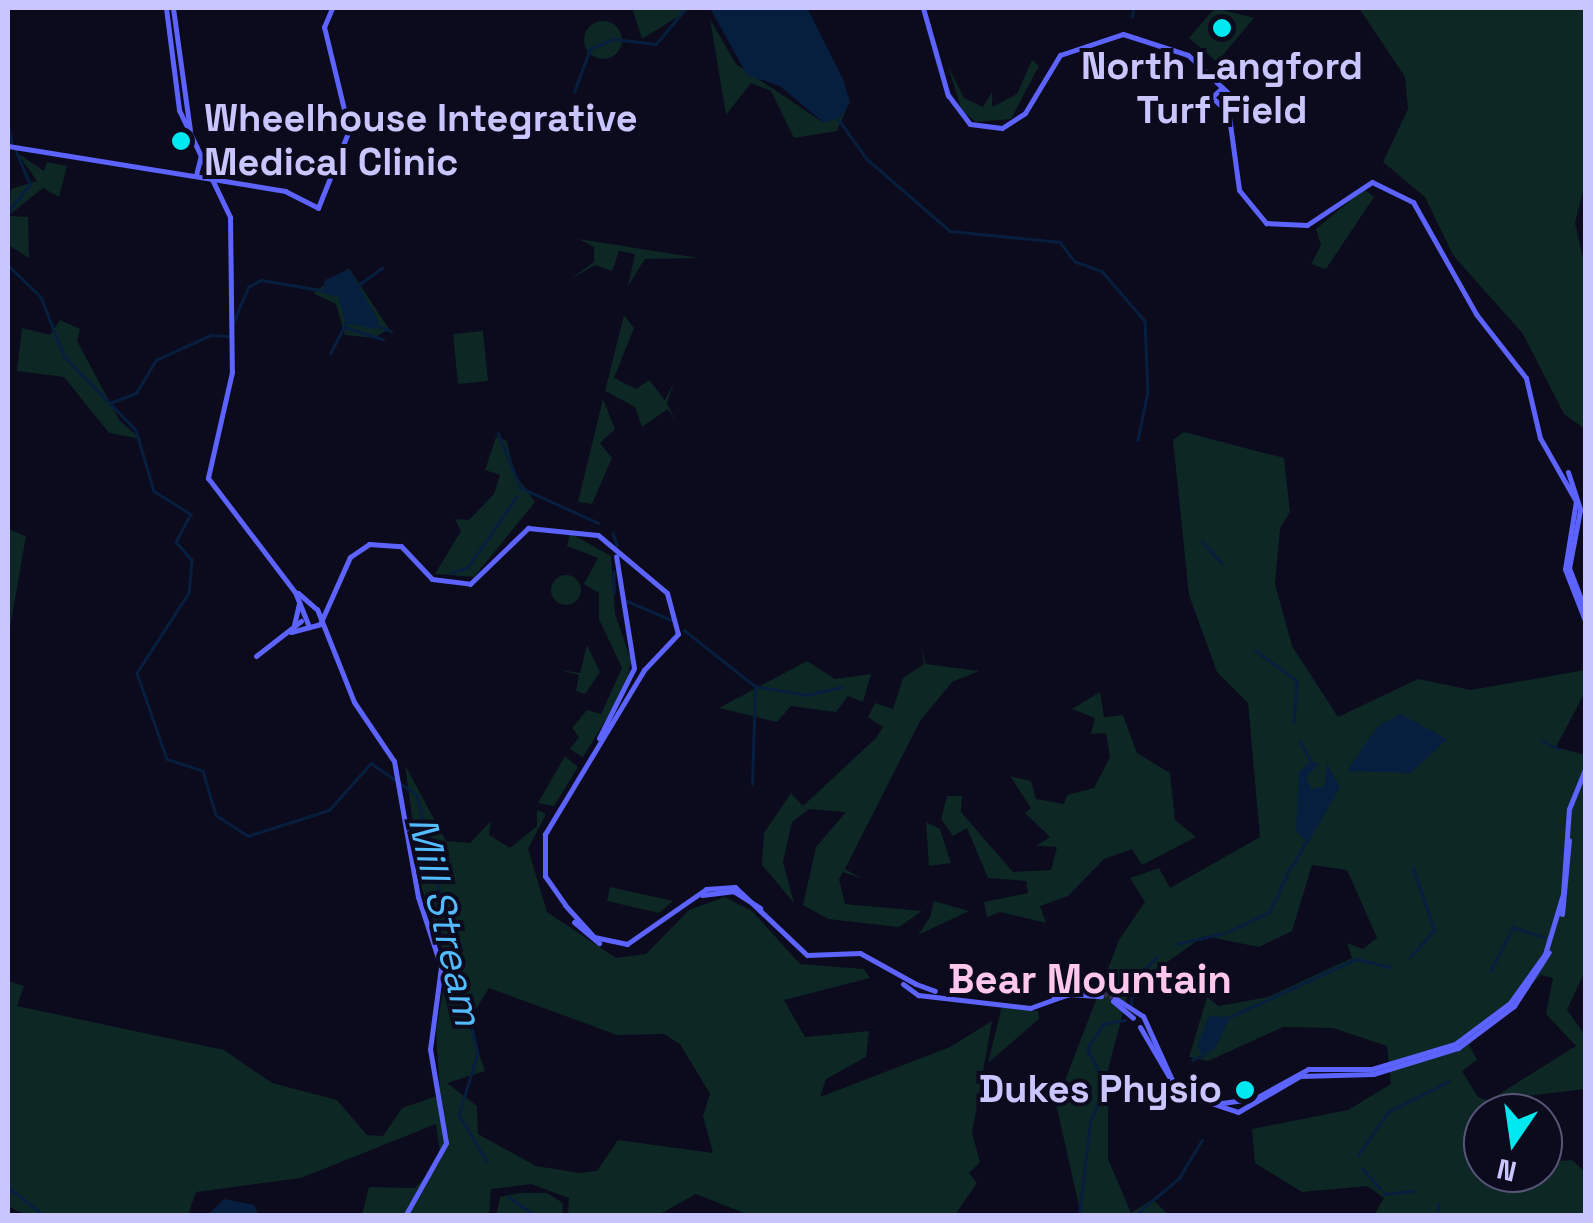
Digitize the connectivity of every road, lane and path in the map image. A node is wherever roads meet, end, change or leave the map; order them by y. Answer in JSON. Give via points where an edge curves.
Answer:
{"nodes":[{"id":1,"x":170,"y":8,"type":"edge"},
{"id":2,"x":332,"y":8,"type":"edge"},
{"id":3,"x":923,"y":8,"type":"edge"},
{"id":4,"x":1218,"y":90,"type":"junction"},
{"id":5,"x":1223,"y":104,"type":"junction"},
{"id":6,"x":8,"y":146,"type":"edge"},
{"id":7,"x":198,"y":148,"type":"junction"},
{"id":8,"x":190,"y":176,"type":"junction"},
{"id":9,"x":217,"y":179,"type":"junction"},
{"id":10,"x":236,"y":182,"type":"junction"},
{"id":11,"x":228,"y":202,"type":"junction"},
{"id":12,"x":1538,"y":432,"type":"junction"},
{"id":13,"x":616,"y":553,"type":"junction"},
{"id":14,"x":296,"y":594,"type":"junction"},
{"id":15,"x":334,"y":603,"type":"junction"},
{"id":16,"x":316,"y":609,"type":"junction"},
{"id":17,"x":1586,"y":612,"type":"edge"},
{"id":18,"x":304,"y":617,"type":"junction"},
{"id":19,"x":322,"y":620,"type":"junction"},
{"id":20,"x":1586,"y":623,"type":"edge"},
{"id":21,"x":311,"y":627,"type":"junction"},
{"id":22,"x":289,"y":634,"type":"junction"},
{"id":23,"x":329,"y":638,"type":"junction"},
{"id":24,"x":256,"y":656,"type":"dead end"},
{"id":25,"x":1586,"y":767,"type":"edge"},
{"id":26,"x":1586,"y":776,"type":"edge"},
{"id":27,"x":914,"y":987,"type":"junction"},
{"id":28,"x":1102,"y":994,"type":"tunnel mouth"},
{"id":29,"x":1114,"y":1000,"type":"tunnel mouth"},
{"id":30,"x":1242,"y":1104,"type":"junction"},
{"id":31,"x":1232,"y":1106,"type":"junction"},
{"id":32,"x":405,"y":1216,"type":"edge"}],
"edges":[{"from":1,"to":7,"type":"street"},
{"from":2,"to":10,"type":"street","via":[[324,27],[349,130],[318,208],[296,193]]},
{"from":3,"to":4,"type":"street","via":[[948,95],[964,120],[994,130],[1020,118],[1060,54],[1117,34],[1170,44]]},
{"from":4,"to":5,"type":"street"},
{"from":4,"to":5,"type":"street"},
{"from":5,"to":12,"type":"street","via":[[1242,196],[1266,223],[1307,225],[1365,183],[1410,197],[1476,314],[1518,362]]},
{"from":6,"to":8,"type":"street"},
{"from":7,"to":8,"type":"street","via":[[202,171]]},
{"from":7,"to":9,"type":"street"},
{"from":8,"to":9,"type":"street"},
{"from":9,"to":10,"type":"street"},
{"from":9,"to":11,"type":"street"},
{"from":10,"to":11,"type":"street"},
{"from":11,"to":14,"type":"street","via":[[232,372],[207,472]]},
{"from":12,"to":17,"type":"street","via":[[1579,500],[1569,568]]},
{"from":12,"to":20,"type":"street","via":[[1576,501],[1565,569]]},
{"from":13,"to":15,"type":"street","via":[[584,529],[528,528],[482,580],[456,585],[432,579],[401,546],[378,542],[350,557]]},
{"from":13,"to":27,"type":"street","via":[[634,668],[538,848],[543,878],[565,911],[592,940],[628,948],[700,896],[729,890],[769,916],[805,958],[859,956]]},
{"from":13,"to":27,"type":"street","via":[[666,593],[678,634],[644,670],[545,834],[540,860],[555,890],[594,937],[627,944],[698,893],[734,887],[807,956],[860,953]]},
{"from":14,"to":16,"type":"street"},
{"from":14,"to":18,"type":"street"},
{"from":14,"to":22,"type":"street","via":[[300,614]]},
{"from":15,"to":16,"type":"street"},
{"from":15,"to":19,"type":"street"},
{"from":16,"to":18,"type":"street"},
{"from":16,"to":19,"type":"street"},
{"from":18,"to":21,"type":"street"},
{"from":18,"to":22,"type":"street"},
{"from":19,"to":21,"type":"street"},
{"from":19,"to":23,"type":"street"},
{"from":21,"to":22,"type":"street"},
{"from":21,"to":23,"type":"street"},
{"from":22,"to":24,"type":"street"},
{"from":23,"to":32,"type":"street","via":[[398,776],[441,974],[430,1050],[446,1143]]},
{"from":25,"to":30,"type":"street","via":[[1568,815],[1553,934],[1510,1004],[1428,1055],[1361,1070],[1308,1068]]},
{"from":26,"to":30,"type":"street","via":[[1571,816],[1563,909],[1544,964],[1514,1006],[1437,1057],[1365,1075],[1309,1074]]},
{"from":27,"to":28,"type":"street","via":[[1028,1004],[1068,990]]},
{"from":29,"to":31,"type":"street","via":[[1142,1025],[1172,1080],[1203,1099]]},
{"from":30,"to":31,"type":"street"},
{"from":30,"to":31,"type":"street"}]}
